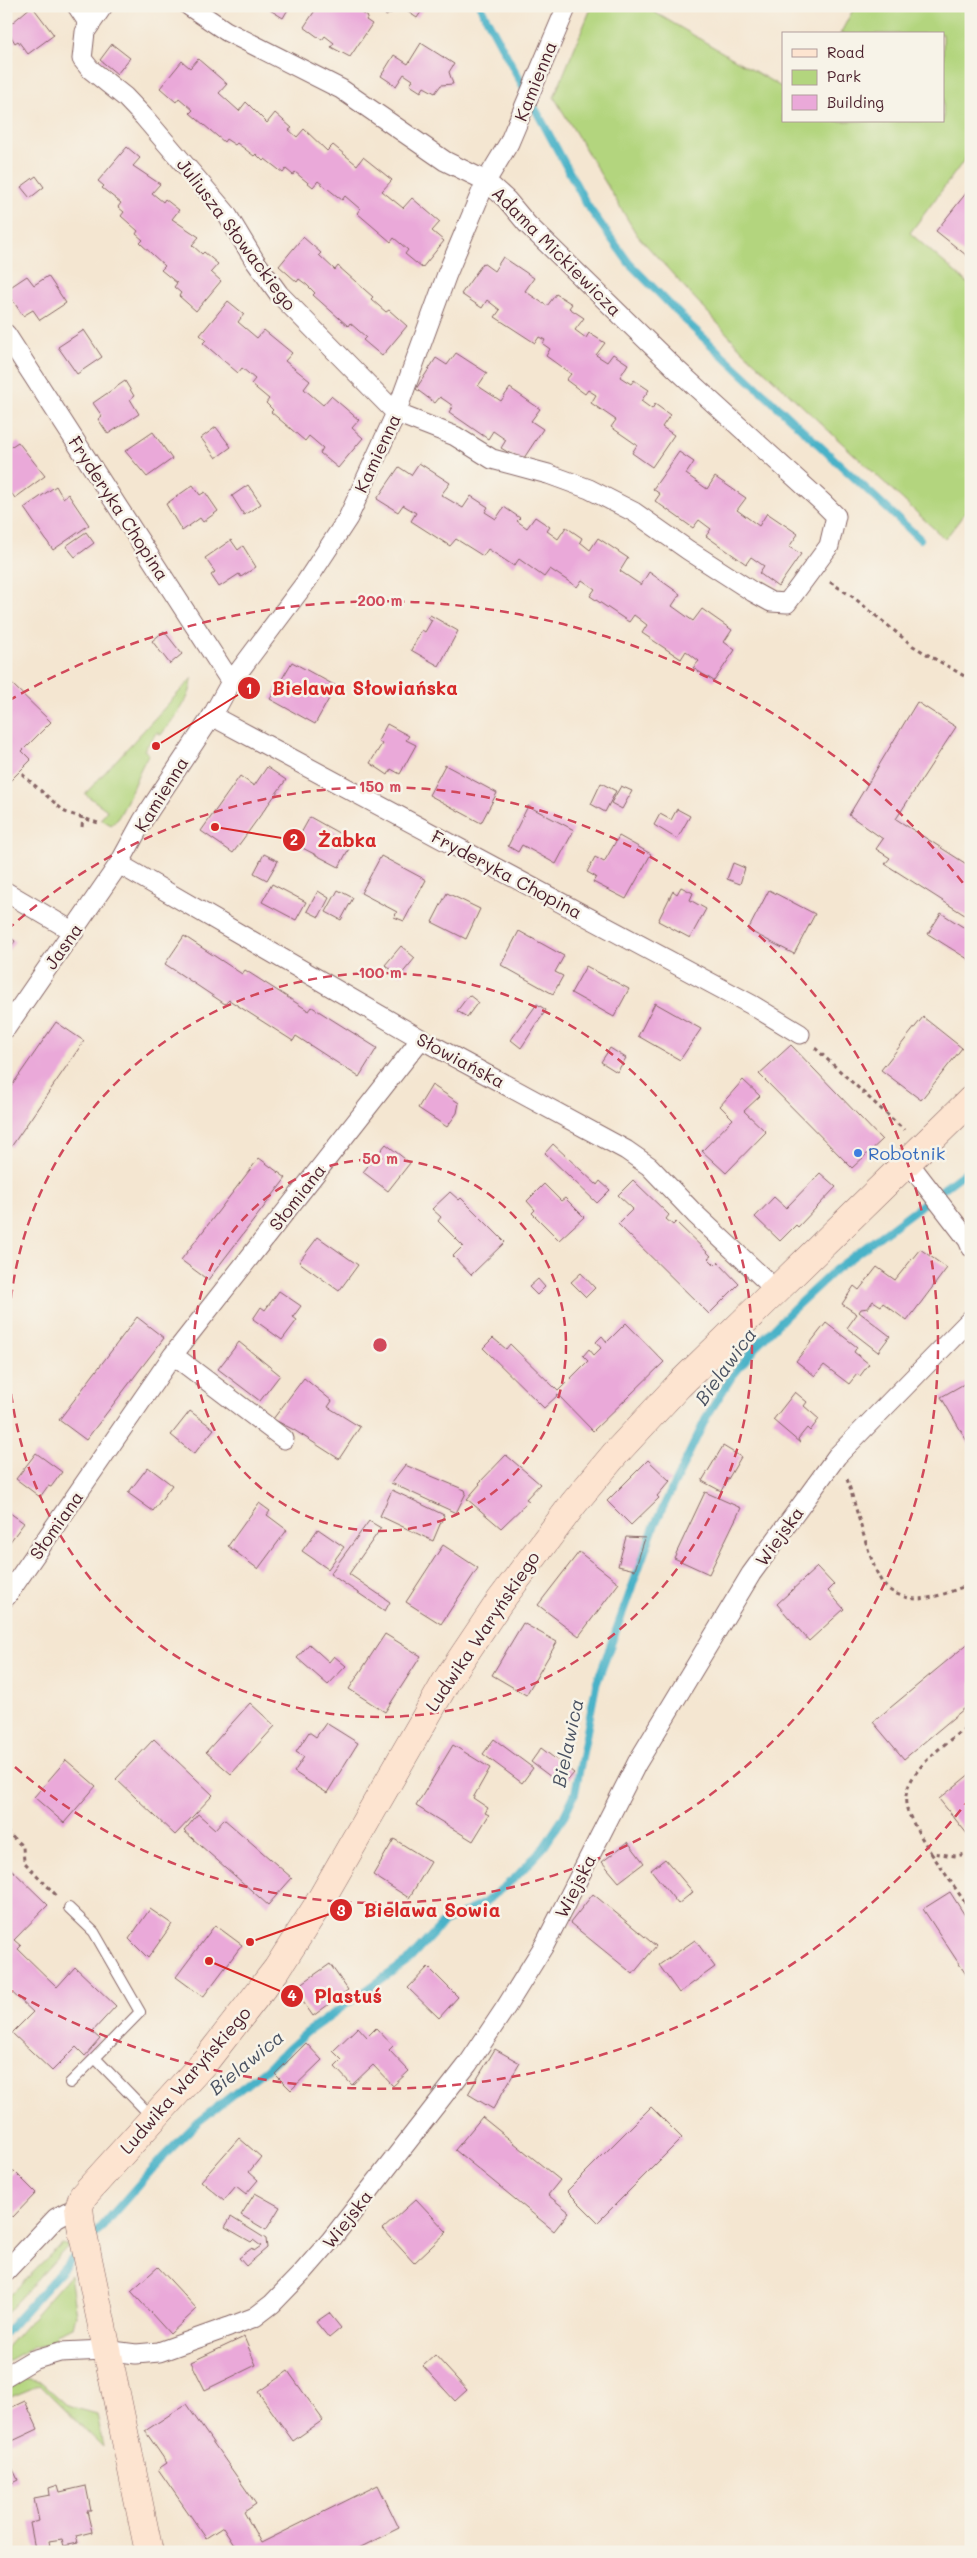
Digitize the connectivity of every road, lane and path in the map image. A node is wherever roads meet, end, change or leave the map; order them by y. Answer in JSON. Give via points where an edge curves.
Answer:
{"nodes":[{"id":1,"x":77,"y":6,"type":"edge"},
{"id":2,"x":103,"y":6,"type":"edge"},
{"id":3,"x":189,"y":6,"type":"edge"},
{"id":4,"x":567,"y":6,"type":"edge"},
{"id":5,"x":89,"y":24,"type":"junction"},
{"id":6,"x":486,"y":181,"type":"junction"},
{"id":7,"x":6,"y":334,"type":"edge"},
{"id":8,"x":396,"y":413,"type":"junction"},
{"id":9,"x":813,"y":570,"type":"junction"},
{"id":10,"x":971,"y":680,"type":"edge"},
{"id":11,"x":231,"y":682,"type":"junction"},
{"id":12,"x":212,"y":716,"type":"junction"},
{"id":13,"x":22,"y":774,"type":"dead end"},
{"id":14,"x":83,"y":818,"type":"junction"},
{"id":15,"x":98,"y":823,"type":"dead end"},
{"id":16,"x":82,"y":827,"type":"dead end"},
{"id":17,"x":119,"y":864,"type":"junction"},
{"id":18,"x":6,"y":892,"type":"edge"},
{"id":19,"x":74,"y":932,"type":"junction"},
{"id":20,"x":6,"y":1028,"type":"edge"},
{"id":21,"x":800,"y":1034,"type":"joint"},
{"id":22,"x":420,"y":1039,"type":"junction"},
{"id":23,"x":971,"y":1100,"type":"edge"},
{"id":24,"x":916,"y":1154,"type":"junction"},
{"id":25,"x":971,"y":1248,"type":"edge"},
{"id":26,"x":776,"y":1290,"type":"junction"},
{"id":27,"x":970,"y":1320,"type":"edge"},
{"id":28,"x":174,"y":1355,"type":"junction"},
{"id":29,"x":284,"y":1439,"type":"dead end"},
{"id":30,"x":837,"y":1456,"type":"junction"},
{"id":31,"x":971,"y":1584,"type":"edge"},
{"id":32,"x":6,"y":1597,"type":"edge"},
{"id":33,"x":971,"y":1723,"type":"edge"},
{"id":34,"x":6,"y":1831,"type":"edge"},
{"id":35,"x":931,"y":1853,"type":"junction"},
{"id":36,"x":971,"y":1853,"type":"edge"},
{"id":37,"x":69,"y":1908,"type":"joint"},
{"id":38,"x":971,"y":1912,"type":"edge"},
{"id":39,"x":95,"y":2058,"type":"junction"},
{"id":40,"x":70,"y":2083,"type":"dead end"},
{"id":41,"x":154,"y":2119,"type":"junction"},
{"id":42,"x":80,"y":2218,"type":"junction"},
{"id":43,"x":6,"y":2271,"type":"edge"},
{"id":44,"x":105,"y":2350,"type":"junction"},
{"id":45,"x":6,"y":2376,"type":"edge"},
{"id":46,"x":149,"y":2552,"type":"edge"}],
"edges":[{"from":1,"to":5,"type":"street"},
{"from":2,"to":5,"type":"street"},
{"from":3,"to":6,"type":"street","name":"Adama Mickiewicza","via":[[226,30],[341,89],[445,160]]},
{"from":4,"to":6,"type":"street","name":"Kamienna","via":[[510,143]]},
{"from":5,"to":8,"type":"street","name":"Juliusza Słowackiego","via":[[82,58],[90,69],[144,117],[226,213],[254,261],[279,294]]},
{"from":6,"to":8,"type":"street","name":"Kamienna","via":[[447,274]]},
{"from":6,"to":9,"type":"street","name":"Adama Mickiewicza","via":[[675,368],[836,516],[829,546]]},
{"from":7,"to":11,"type":"street","name":"Fryderyka Chopina"},
{"from":8,"to":9,"type":"street","name":"Juliusza Słowackiego","via":[[455,436],[492,459],[589,489],[634,512],[772,602],[787,603]]},
{"from":8,"to":11,"type":"street","name":"Kamienna","via":[[348,518],[306,582]]},
{"from":9,"to":10,"type":"path","via":[[853,597],[913,646]]},
{"from":11,"to":12,"type":"street","name":"Kamienna"},
{"from":12,"to":17,"type":"street","name":"Kamienna","via":[[143,820]]},
{"from":12,"to":21,"type":"street","name":"Fryderyka Chopina","via":[[744,1000]]},
{"from":13,"to":14,"type":"path","via":[[64,812]]},
{"from":14,"to":15,"type":"path"},
{"from":14,"to":16,"type":"path"},
{"from":17,"to":19,"type":"street","name":"Jasna"},
{"from":17,"to":22,"type":"street","name":"Słowiańska"},
{"from":18,"to":19,"type":"street"},
{"from":19,"to":20,"type":"street","name":"Jasna"},
{"from":21,"to":24,"type":"path"},
{"from":22,"to":26,"type":"street","name":"Słowiańska","via":[[626,1150],[649,1166]]},
{"from":22,"to":28,"type":"street","name":"Słomiana"},
{"from":23,"to":24,"type":"main road","name":"Ludwika Waryńskiego"},
{"from":24,"to":25,"type":"street","via":[[928,1189]]},
{"from":24,"to":26,"type":"main road","name":"Ludwika Waryńskiego"},
{"from":26,"to":41,"type":"main road","name":"Ludwika Waryńskiego","via":[[646,1420],[549,1534],[443,1686],[282,1961],[226,2037]]},
{"from":27,"to":30,"type":"street","name":"Wiejska"},
{"from":28,"to":29,"type":"street"},
{"from":28,"to":32,"type":"street","name":"Słomiana"},
{"from":30,"to":31,"type":"path","via":[[883,1584],[903,1597],[917,1599],[934,1597]]},
{"from":30,"to":44,"type":"street","name":"Wiejska","via":[[751,1574],[702,1653],[637,1763],[546,1944],[506,2007],[468,2064],[330,2241],[272,2304],[255,2317],[159,2352],[136,2354]]},
{"from":33,"to":35,"type":"path","via":[[916,1769],[910,1781],[907,1810]]},
{"from":34,"to":37,"type":"path","via":[[23,1847],[24,1862]]},
{"from":35,"to":36,"type":"path","via":[[956,1856]]},
{"from":35,"to":38,"type":"path"},
{"from":37,"to":39,"type":"lane","via":[[94,1932],[140,2012]]},
{"from":39,"to":40,"type":"lane"},
{"from":39,"to":41,"type":"lane"},
{"from":41,"to":42,"type":"main road","name":"Ludwika Waryńskiego","via":[[90,2186],[82,2199]]},
{"from":42,"to":43,"type":"street","via":[[67,2212],[58,2216]]},
{"from":42,"to":44,"type":"main road"},
{"from":44,"to":45,"type":"street","name":"Wiejska","via":[[52,2354],[33,2360]]},
{"from":44,"to":46,"type":"main road"}]}
